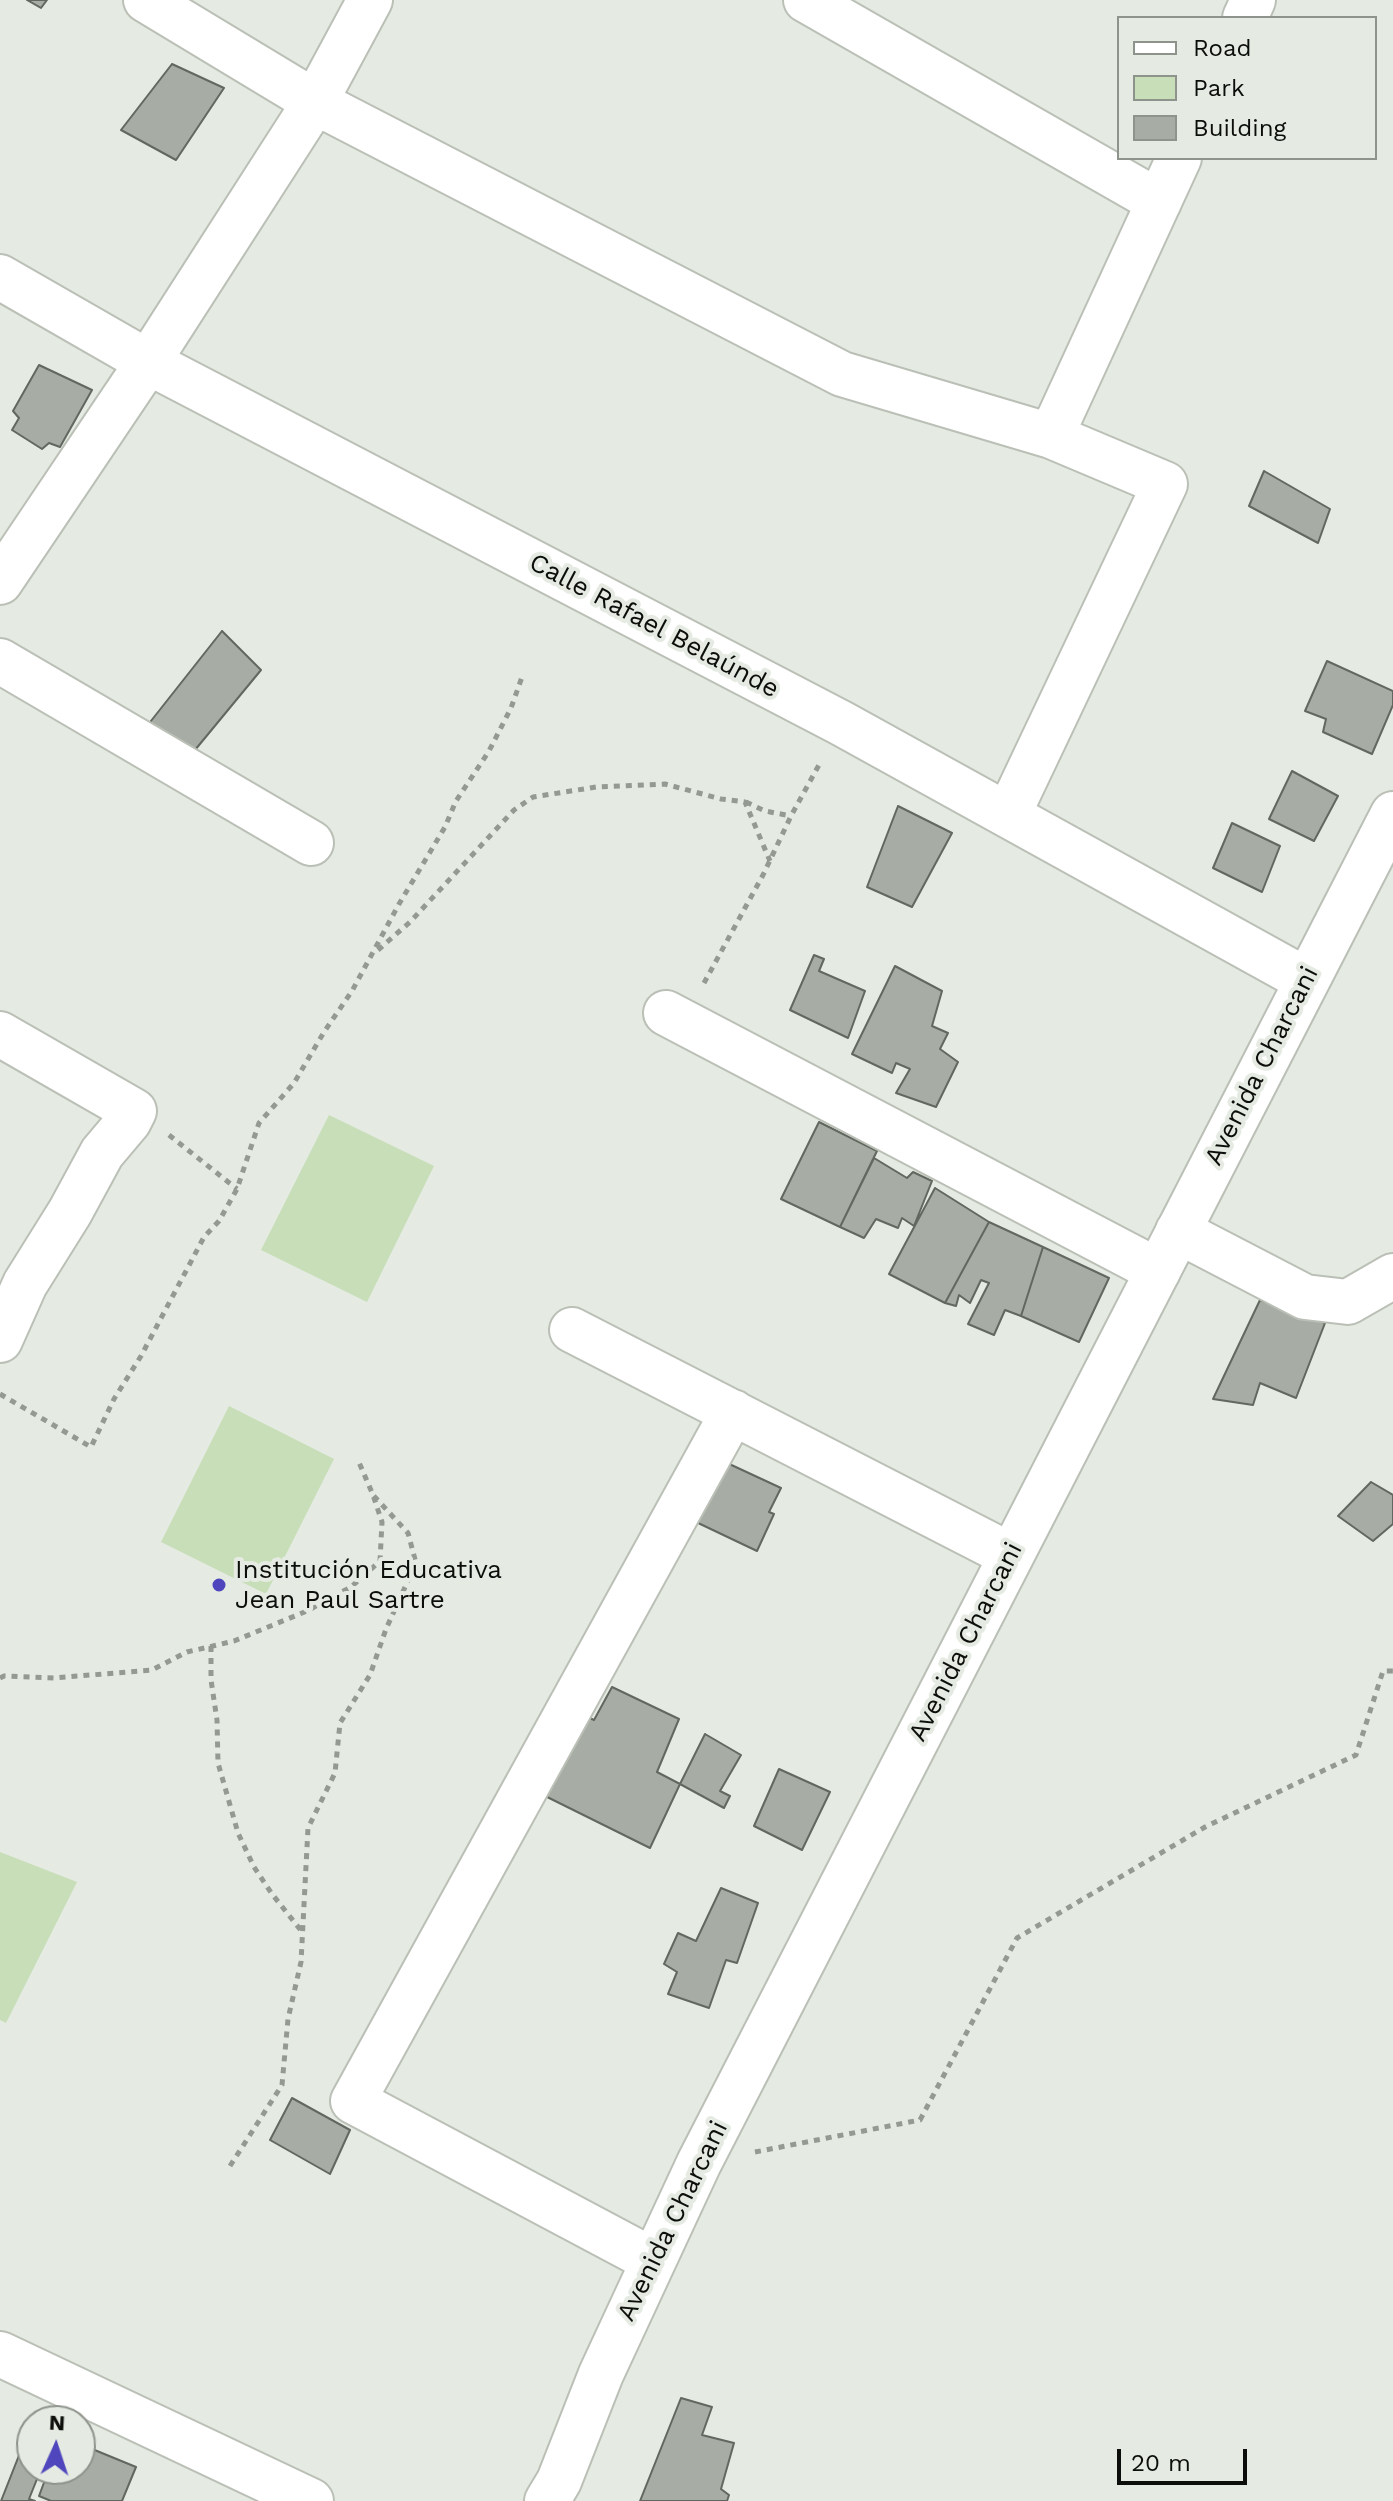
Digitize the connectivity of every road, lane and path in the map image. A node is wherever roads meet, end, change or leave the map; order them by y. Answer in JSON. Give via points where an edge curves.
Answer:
{"nodes":[{"id":1,"x":146,"y":0,"type":"edge"},
{"id":2,"x":370,"y":0,"type":"edge"},
{"id":3,"x":806,"y":0,"type":"edge"},
{"id":4,"x":315,"y":102,"type":"junction"},
{"id":5,"x":1178,"y":160,"type":"edge"},
{"id":6,"x":1159,"y":202,"type":"junction"},
{"id":7,"x":0,"y":277,"type":"edge"},
{"id":8,"x":148,"y":362,"type":"junction"},
{"id":9,"x":1051,"y":436,"type":"junction"},
{"id":10,"x":0,"y":582,"type":"edge"},
{"id":11,"x":0,"y":661,"type":"edge"},
{"id":12,"x":522,"y":677,"type":"dead end"},
{"id":13,"x":841,"y":723,"type":"junction"},
{"id":14,"x":745,"y":802,"type":"junction"},
{"id":15,"x":1393,"y":814,"type":"edge"},
{"id":16,"x":1008,"y":815,"type":"junction"},
{"id":17,"x":791,"y":816,"type":"junction"},
{"id":18,"x":311,"y":843,"type":"dead end"},
{"id":19,"x":770,"y":861,"type":"junction"},
{"id":20,"x":372,"y":957,"type":"junction"},
{"id":21,"x":1306,"y":980,"type":"junction"},
{"id":22,"x":676,"y":1018,"type":"joint"},
{"id":23,"x":0,"y":1034,"type":"edge"},
{"id":24,"x":167,"y":1134,"type":"dead end"},
{"id":25,"x":237,"y":1189,"type":"junction"},
{"id":26,"x":1178,"y":1231,"type":"junction"},
{"id":27,"x":1158,"y":1271,"type":"junction"},
{"id":28,"x":1393,"y":1276,"type":"edge"},
{"id":29,"x":572,"y":1330,"type":"dead end"},
{"id":30,"x":0,"y":1340,"type":"edge"},
{"id":31,"x":0,"y":1394,"type":"edge"},
{"id":32,"x":733,"y":1412,"type":"junction"},
{"id":33,"x":358,"y":1460,"type":"dead end"},
{"id":34,"x":373,"y":1495,"type":"junction"},
{"id":35,"x":1010,"y":1555,"type":"junction"},
{"id":36,"x":211,"y":1646,"type":"junction"},
{"id":37,"x":1393,"y":1671,"type":"edge"},
{"id":38,"x":0,"y":1678,"type":"edge"},
{"id":39,"x":303,"y":1933,"type":"junction"},
{"id":40,"x":699,"y":2163,"type":"junction"},
{"id":41,"x":230,"y":2166,"type":"dead end"},
{"id":42,"x":652,"y":2260,"type":"junction"},
{"id":43,"x":0,"y":2354,"type":"edge"},
{"id":44,"x":554,"y":2494,"type":"edge"},
{"id":45,"x":311,"y":2501,"type":"edge"}],
"edges":[{"from":1,"to":4,"type":"street"},
{"from":2,"to":4,"type":"street"},
{"from":3,"to":6,"type":"street"},
{"from":4,"to":8,"type":"street"},
{"from":4,"to":9,"type":"street","via":[[842,374]]},
{"from":5,"to":6,"type":"street"},
{"from":6,"to":9,"type":"street"},
{"from":7,"to":8,"type":"street","name":"Calle Rafael Belaúnde"},
{"from":8,"to":10,"type":"street"},
{"from":8,"to":13,"type":"street","name":"Calle Rafael Belaúnde"},
{"from":9,"to":16,"type":"street","via":[[1165,484]]},
{"from":11,"to":18,"type":"street"},
{"from":12,"to":20,"type":"path","via":[[489,751],[456,801]]},
{"from":13,"to":16,"type":"street","name":"Calle Rafael Belaúnde"},
{"from":13,"to":17,"type":"path"},
{"from":14,"to":17,"type":"path"},
{"from":14,"to":19,"type":"path"},
{"from":14,"to":20,"type":"path","via":[[665,784],[533,797],[514,810]]},
{"from":15,"to":21,"type":"street","name":"Avenida Charcani"},
{"from":16,"to":21,"type":"street","name":"Calle Rafael Belaúnde"},
{"from":17,"to":19,"type":"path"},
{"from":19,"to":22,"type":"path","via":[[695,997]]},
{"from":20,"to":25,"type":"path","via":[[294,1083],[259,1123]]},
{"from":21,"to":26,"type":"street","name":"Avenida Charcani"},
{"from":22,"to":27,"type":"street"},
{"from":23,"to":30,"type":"street","via":[[134,1111],[102,1153],[25,1284]]},
{"from":24,"to":25,"type":"path"},
{"from":25,"to":31,"type":"path","via":[[204,1237],[91,1447]]},
{"from":26,"to":27,"type":"street","name":"Avenida Charcani"},
{"from":26,"to":28,"type":"street","via":[[1305,1297],[1348,1302]]},
{"from":27,"to":35,"type":"street","name":"Avenida Charcani"},
{"from":29,"to":32,"type":"street"},
{"from":32,"to":35,"type":"street"},
{"from":32,"to":42,"type":"street","via":[[353,2101]]},
{"from":33,"to":34,"type":"path"},
{"from":34,"to":36,"type":"path","via":[[382,1522],[380,1561],[351,1587],[307,1611]]},
{"from":34,"to":39,"type":"path","via":[[408,1533],[416,1563],[370,1675],[340,1723],[335,1773],[308,1828]]},
{"from":35,"to":40,"type":"street","name":"Avenida Charcani"},
{"from":36,"to":38,"type":"path","via":[[152,1670]]},
{"from":36,"to":39,"type":"path","via":[[218,1763],[238,1833],[254,1867]]},
{"from":37,"to":40,"type":"path","via":[[1383,1671],[1356,1755],[1205,1827],[1017,1938],[920,2120]]},
{"from":39,"to":41,"type":"path","via":[[282,2085]]},
{"from":40,"to":42,"type":"street","name":"Avenida Charcani"},
{"from":42,"to":44,"type":"street","name":"Avenida Charcani"},
{"from":43,"to":45,"type":"street"}]}
